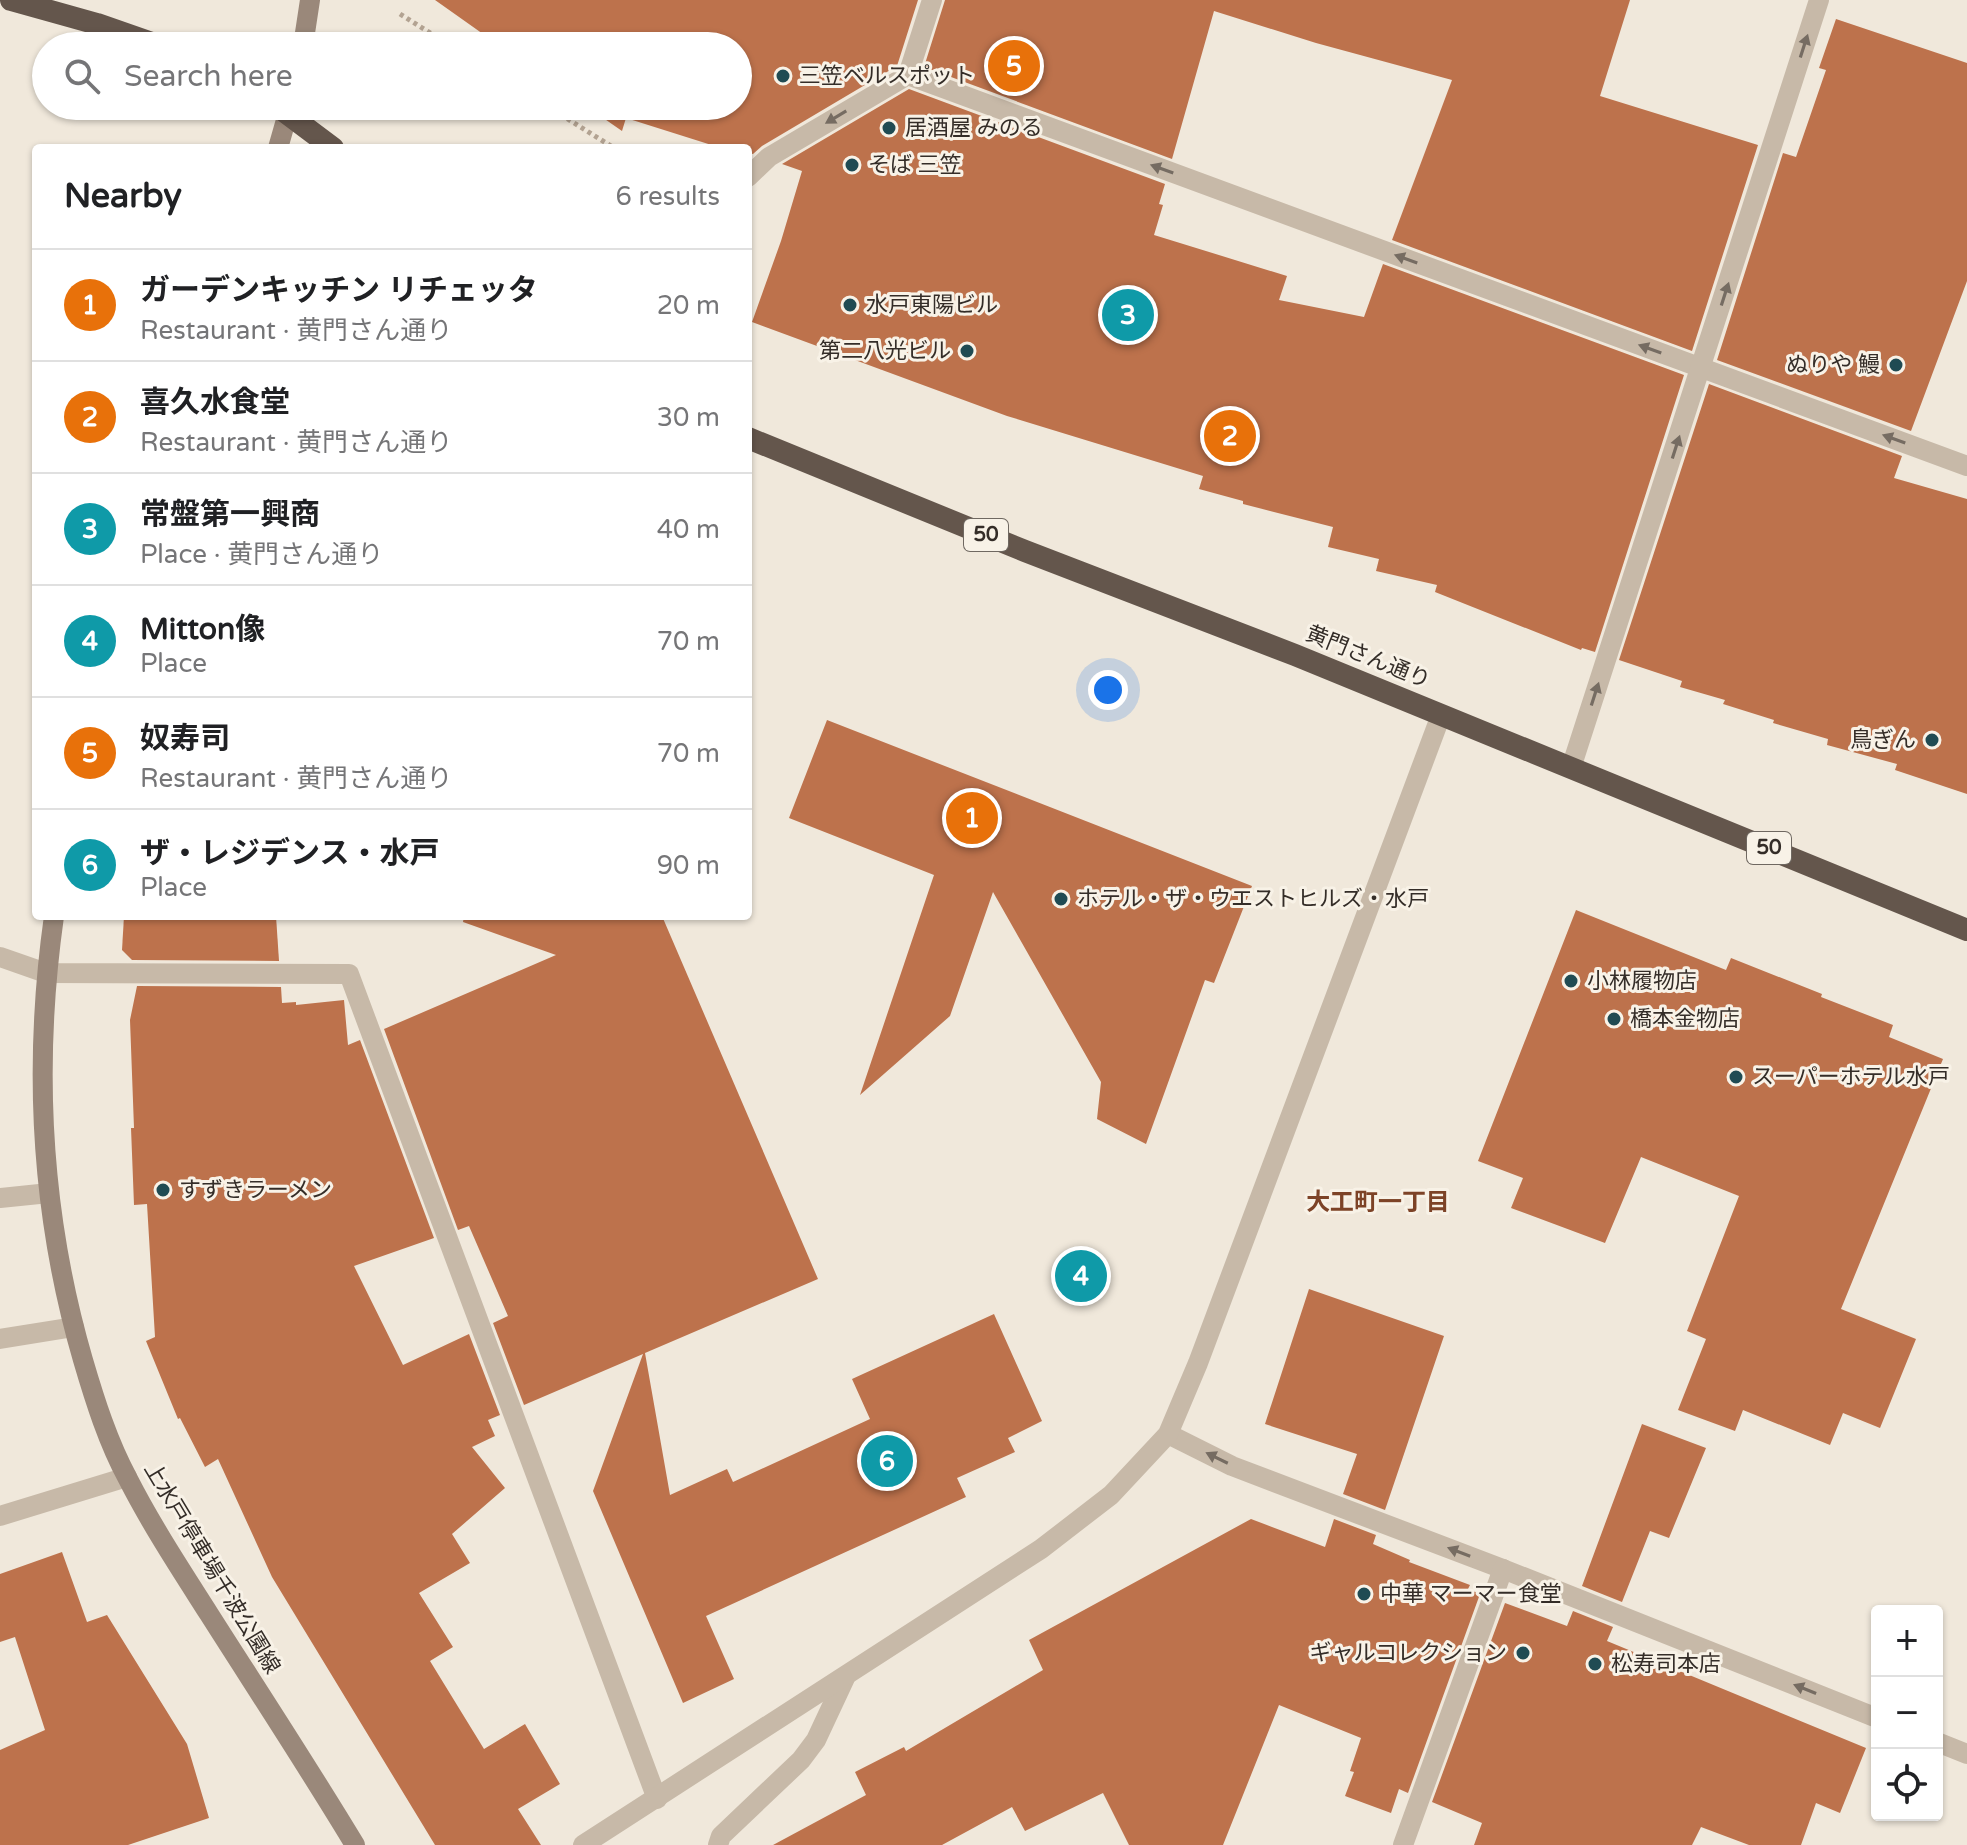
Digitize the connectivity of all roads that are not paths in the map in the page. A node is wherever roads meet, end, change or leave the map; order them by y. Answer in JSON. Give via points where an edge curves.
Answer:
{"nodes":[{"id":1,"x":11,"y":0,"type":"edge"},
{"id":2,"x":310,"y":0,"type":"edge"},
{"id":3,"x":932,"y":0,"type":"edge"},
{"id":4,"x":1819,"y":0,"type":"edge"},
{"id":5,"x":120,"y":32,"type":"edge"},
{"id":6,"x":305,"y":32,"type":"edge"},
{"id":7,"x":908,"y":75,"type":"junction"},
{"id":8,"x":283,"y":120,"type":"edge"},
{"id":9,"x":299,"y":120,"type":"edge"},
{"id":10,"x":279,"y":144,"type":"edge"},
{"id":11,"x":328,"y":144,"type":"edge"},
{"id":12,"x":752,"y":173,"type":"edge"},
{"id":13,"x":1702,"y":368,"type":"junction"},
{"id":14,"x":752,"y":440,"type":"edge"},
{"id":15,"x":1967,"y":466,"type":"edge"},
{"id":16,"x":1441,"y":715,"type":"junction"},
{"id":17,"x":1571,"y":768,"type":"junction"},
{"id":18,"x":53,"y":920,"type":"edge"},
{"id":19,"x":1967,"y":930,"type":"edge"},
{"id":20,"x":0,"y":957,"type":"edge"},
{"id":21,"x":46,"y":973,"type":"junction"},
{"id":22,"x":49,"y":1193,"type":"junction"},
{"id":23,"x":0,"y":1198,"type":"edge"},
{"id":24,"x":74,"y":1327,"type":"junction"},
{"id":25,"x":0,"y":1339,"type":"edge"},
{"id":26,"x":1168,"y":1434,"type":"junction"},
{"id":27,"x":127,"y":1477,"type":"junction"},
{"id":28,"x":0,"y":1516,"type":"edge"},
{"id":29,"x":1503,"y":1569,"type":"junction"},
{"id":30,"x":845,"y":1678,"type":"junction"},
{"id":31,"x":1871,"y":1716,"type":"edge"},
{"id":32,"x":1943,"y":1744,"type":"edge"},
{"id":33,"x":1967,"y":1754,"type":"edge"},
{"id":34,"x":657,"y":1799,"type":"junction"},
{"id":35,"x":355,"y":1845,"type":"edge"},
{"id":36,"x":583,"y":1845,"type":"edge"},
{"id":37,"x":718,"y":1845,"type":"edge"},
{"id":38,"x":1403,"y":1845,"type":"edge"}],
"edges":[{"from":1,"to":5,"type":"highway"},
{"from":2,"to":6,"type":"main road"},
{"from":3,"to":7,"type":"street"},
{"from":13,"to":4,"type":"street","one_way":true},
{"from":7,"to":12,"type":"street","one_way":true,"via":[[769,157]]},
{"from":13,"to":7,"type":"street","one_way":true},
{"from":8,"to":10,"type":"main road"},
{"from":9,"to":11,"type":"highway"},
{"from":15,"to":13,"type":"street","one_way":true},
{"from":17,"to":13,"type":"street","one_way":true},
{"from":14,"to":16,"type":"highway","name":"黄門さん通り","number":"50"},
{"from":16,"to":17,"type":"highway","name":"黄門さん通り","number":"50"},
{"from":16,"to":26,"type":"street"},
{"from":17,"to":19,"type":"highway","name":"黄門さん通り","number":"50"},
{"from":18,"to":21,"type":"main road","name":"上水戸停車場千波公園線"},
{"from":20,"to":21,"type":"street"},
{"from":21,"to":22,"type":"main road","name":"上水戸停車場千波公園線","via":[[44,1137]]},
{"from":21,"to":34,"type":"street","via":[[349,974]]},
{"from":22,"to":23,"type":"street"},
{"from":22,"to":24,"type":"main road","name":"上水戸停車場千波公園線"},
{"from":24,"to":25,"type":"street"},
{"from":24,"to":27,"type":"main road","name":"上水戸停車場千波公園線","via":[[97,1407]]},
{"from":29,"to":26,"type":"street","one_way":true,"via":[[1232,1466]]},
{"from":26,"to":30,"type":"street","via":[[1111,1495],[1041,1549]]},
{"from":27,"to":28,"type":"street"},
{"from":27,"to":35,"type":"main road","name":"上水戸停車場千波公園線"},
{"from":31,"to":29,"type":"street","one_way":true},
{"from":29,"to":38,"type":"street"},
{"from":30,"to":34,"type":"street"},
{"from":30,"to":37,"type":"street","via":[[801,1760],[721,1836]]},
{"from":32,"to":33,"type":"street"},
{"from":34,"to":36,"type":"street"}]}
